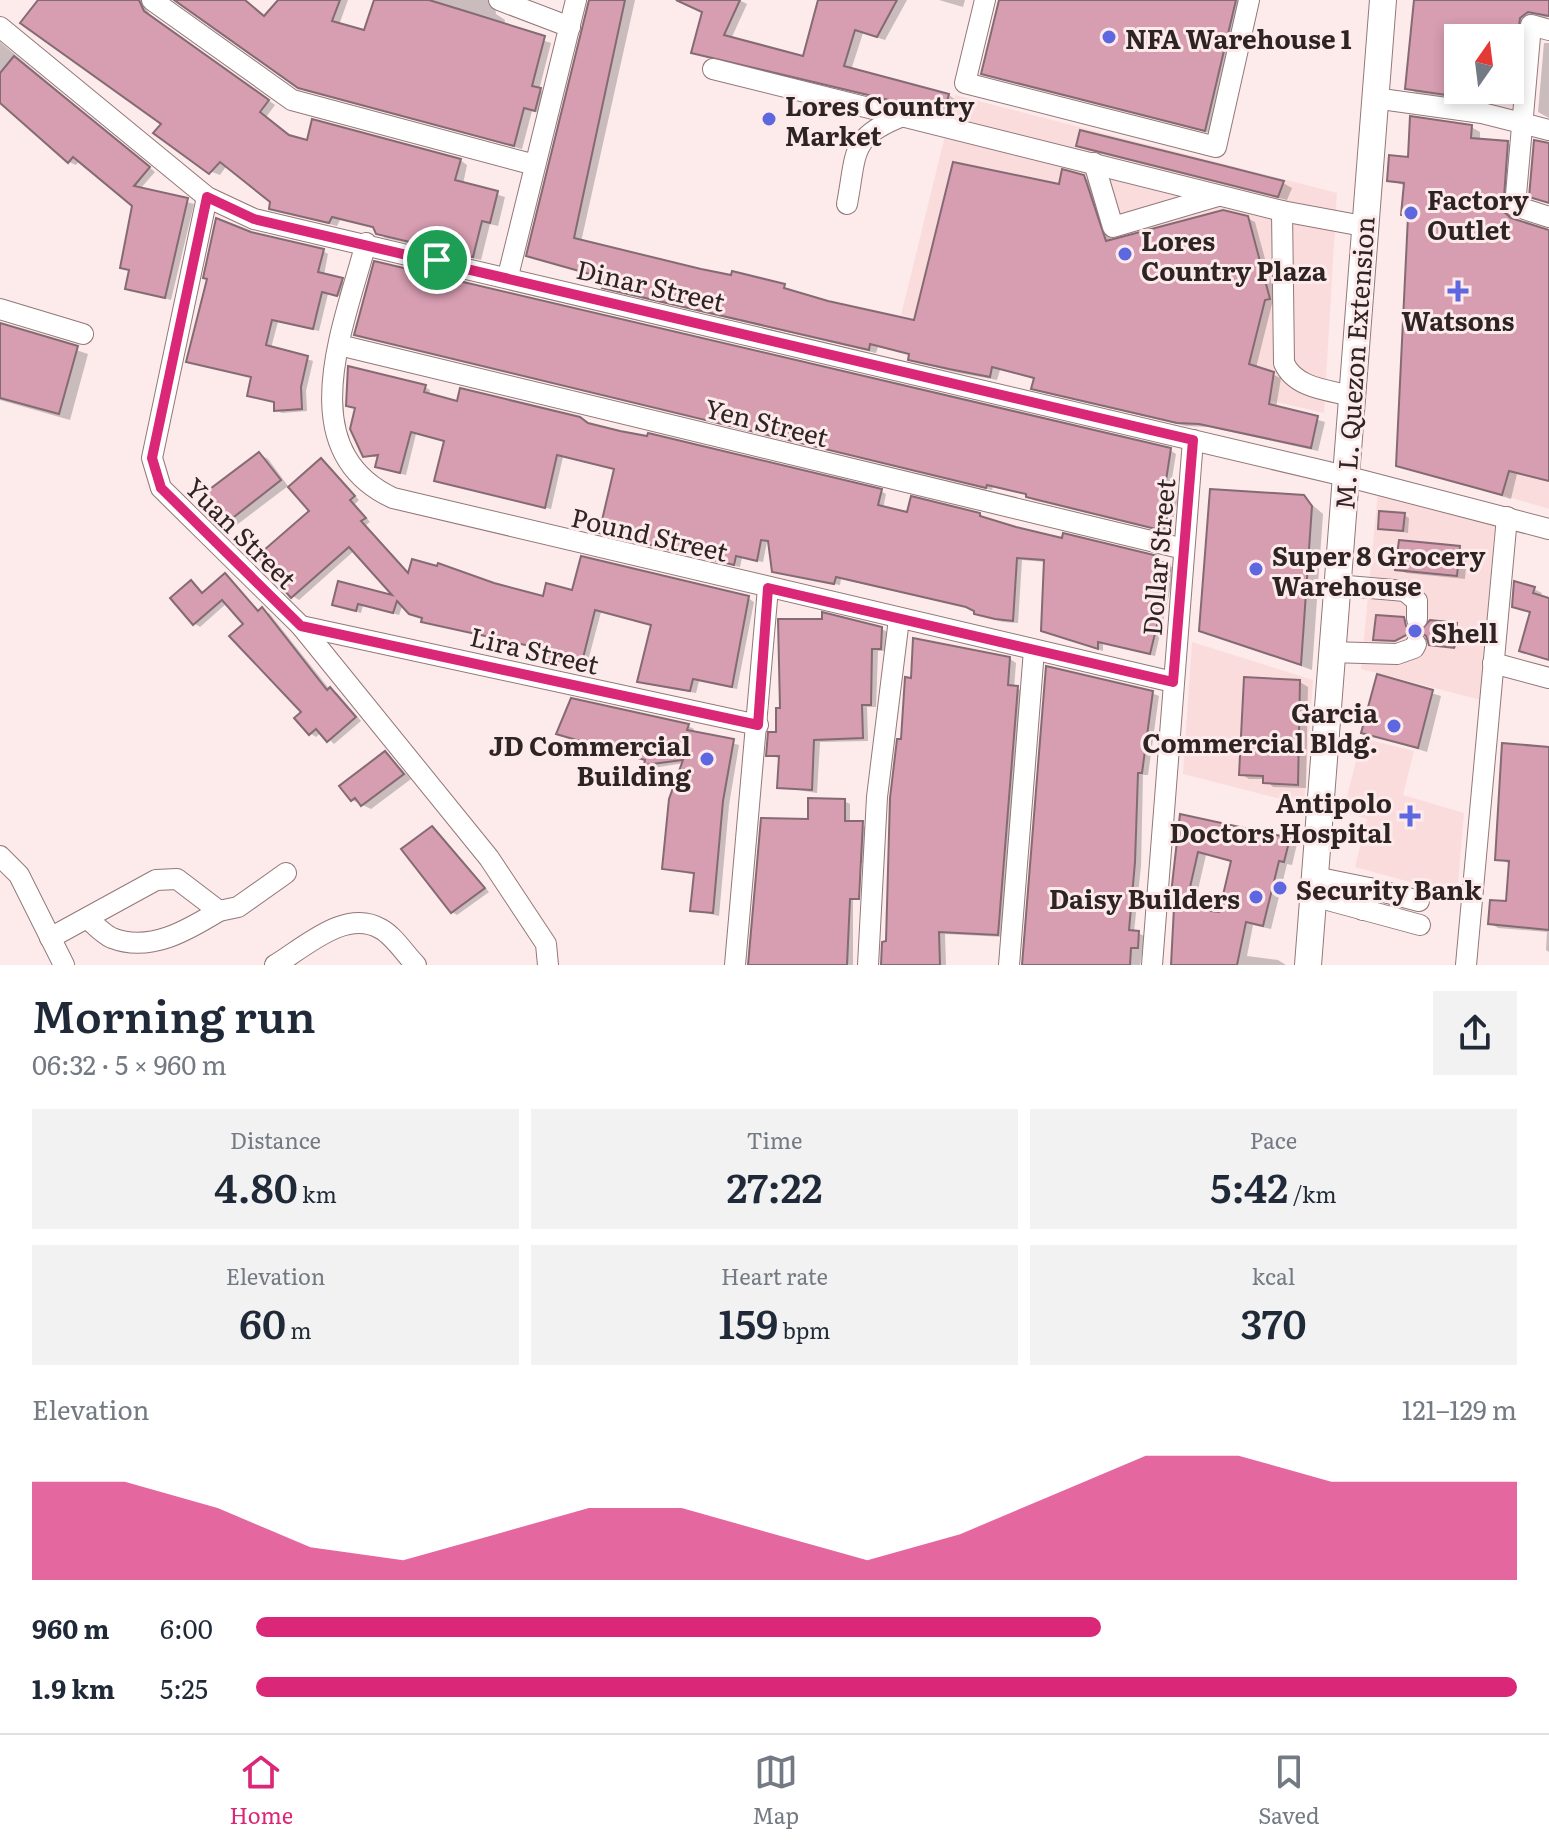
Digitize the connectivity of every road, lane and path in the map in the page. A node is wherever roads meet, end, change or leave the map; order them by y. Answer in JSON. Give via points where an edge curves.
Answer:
{"nodes":[{"id":1,"x":152,"y":0,"type":"edge"},
{"id":2,"x":499,"y":0,"type":"edge"},
{"id":3,"x":576,"y":0,"type":"edge"},
{"id":4,"x":985,"y":0,"type":"edge"},
{"id":5,"x":1249,"y":0,"type":"edge"},
{"id":6,"x":1383,"y":0,"type":"edge"},
{"id":7,"x":0,"y":27,"type":"edge"},
{"id":8,"x":570,"y":27,"type":"junction"},
{"id":9,"x":1549,"y":30,"type":"edge"},
{"id":10,"x":713,"y":69,"type":"dead end"},
{"id":11,"x":1374,"y":98,"type":"junction"},
{"id":12,"x":903,"y":116,"type":"junction"},
{"id":13,"x":1521,"y":121,"type":"junction"},
{"id":14,"x":1549,"y":130,"type":"edge"},
{"id":15,"x":1094,"y":163,"type":"junction"},
{"id":16,"x":535,"y":165,"type":"junction"},
{"id":17,"x":1220,"y":196,"type":"junction"},
{"id":18,"x":207,"y":197,"type":"junction"},
{"id":19,"x":847,"y":204,"type":"dead end"},
{"id":20,"x":1282,"y":211,"type":"junction"},
{"id":21,"x":1549,"y":217,"type":"edge"},
{"id":22,"x":1363,"y":226,"type":"junction"},
{"id":23,"x":366,"y":243,"type":"junction"},
{"id":24,"x":508,"y":276,"type":"junction"},
{"id":25,"x":0,"y":309,"type":"edge"},
{"id":26,"x":83,"y":334,"type":"dead end"},
{"id":27,"x":339,"y":345,"type":"junction"},
{"id":28,"x":1352,"y":396,"type":"junction"},
{"id":29,"x":1193,"y":440,"type":"junction"},
{"id":30,"x":1345,"y":476,"type":"junction"},
{"id":31,"x":1507,"y":517,"type":"junction"},
{"id":32,"x":1549,"y":529,"type":"edge"},
{"id":33,"x":1184,"y":549,"type":"junction"},
{"id":34,"x":1336,"y":585,"type":"junction"},
{"id":35,"x":768,"y":588,"type":"junction"},
{"id":36,"x":899,"y":619,"type":"junction"},
{"id":37,"x":1417,"y":619,"type":"dead end"},
{"id":38,"x":301,"y":626,"type":"junction"},
{"id":39,"x":1416,"y":644,"type":"dead end"},
{"id":40,"x":1034,"y":650,"type":"junction"},
{"id":41,"x":1330,"y":652,"type":"junction"},
{"id":42,"x":1493,"y":663,"type":"junction"},
{"id":43,"x":1549,"y":678,"type":"edge"},
{"id":44,"x":1173,"y":682,"type":"junction"},
{"id":45,"x":758,"y":725,"type":"junction"},
{"id":46,"x":0,"y":856,"type":"edge"},
{"id":47,"x":286,"y":873,"type":"dead end"},
{"id":48,"x":1314,"y":886,"type":"junction"},
{"id":49,"x":1369,"y":888,"type":"junction"},
{"id":50,"x":1419,"y":901,"type":"dead end"},
{"id":51,"x":1363,"y":910,"type":"junction"},
{"id":52,"x":219,"y":911,"type":"junction"},
{"id":53,"x":87,"y":918,"type":"junction"},
{"id":54,"x":1420,"y":925,"type":"dead end"},
{"id":55,"x":50,"y":938,"type":"junction"},
{"id":56,"x":64,"y":965,"type":"edge"},
{"id":57,"x":275,"y":965,"type":"edge"},
{"id":58,"x":416,"y":965,"type":"edge"},
{"id":59,"x":548,"y":965,"type":"edge"},
{"id":60,"x":735,"y":965,"type":"edge"},
{"id":61,"x":868,"y":965,"type":"edge"},
{"id":62,"x":1009,"y":965,"type":"edge"},
{"id":63,"x":1152,"y":965,"type":"edge"},
{"id":64,"x":1308,"y":965,"type":"edge"},
{"id":65,"x":1466,"y":965,"type":"edge"}],
"edges":[{"from":1,"to":16,"type":"street","via":[[292,100]]},
{"from":2,"to":8,"type":"street"},
{"from":3,"to":8,"type":"street"},
{"from":4,"to":5,"type":"street","via":[[965,83],[1216,147]]},
{"from":6,"to":11,"type":"main road","name":"M. L. Quezon Extension"},
{"from":7,"to":18,"type":"street","name":"Dinar Street"},
{"from":8,"to":16,"type":"street"},
{"from":9,"to":13,"type":"street","via":[[1531,25]]},
{"from":10,"to":12,"type":"street"},
{"from":11,"to":13,"type":"street"},
{"from":11,"to":22,"type":"main road","name":"M. L. Quezon Extension"},
{"from":12,"to":15,"type":"street"},
{"from":12,"to":19,"type":"street","via":[[873,128],[857,149]]},
{"from":13,"to":14,"type":"street"},
{"from":13,"to":21,"type":"street","via":[[1515,206]]},
{"from":15,"to":17,"type":"street"},
{"from":15,"to":17,"type":"street","via":[[1113,227]]},
{"from":16,"to":24,"type":"street"},
{"from":17,"to":20,"type":"street"},
{"from":18,"to":23,"type":"street","name":"Dinar Street","via":[[254,219]]},
{"from":18,"to":38,"type":"street","name":"Yuan Street","via":[[152,458],[161,488]]},
{"from":20,"to":22,"type":"street"},
{"from":20,"to":28,"type":"street","via":[[1284,363],[1289,375],[1302,382]]},
{"from":22,"to":28,"type":"main road","name":"M. L. Quezon Extension"},
{"from":23,"to":24,"type":"street","name":"Dinar Street"},
{"from":23,"to":27,"type":"street","name":"Pound Street"},
{"from":24,"to":29,"type":"street","name":"Dinar Street"},
{"from":25,"to":26,"type":"street"},
{"from":27,"to":33,"type":"street","name":"Yen Street"},
{"from":27,"to":35,"type":"street","name":"Pound Street","via":[[329,398],[342,454],[367,487],[393,498]]},
{"from":28,"to":30,"type":"main road","name":"M. L. Quezon Extension"},
{"from":29,"to":30,"type":"street","name":"Dinar Street"},
{"from":29,"to":33,"type":"street","name":"Dollar Street"},
{"from":30,"to":31,"type":"street","name":"Dinar Street"},
{"from":30,"to":34,"type":"main road","name":"M. L. Quezon Extension"},
{"from":31,"to":32,"type":"street","name":"Dinar Street"},
{"from":31,"to":42,"type":"street"},
{"from":33,"to":44,"type":"street","name":"Dollar Street"},
{"from":34,"to":37,"type":"street","via":[[1405,591],[1417,601]]},
{"from":34,"to":41,"type":"main road","name":"M. L. Quezon Extension"},
{"from":35,"to":36,"type":"street","name":"Pound Street"},
{"from":35,"to":45,"type":"street"},
{"from":36,"to":40,"type":"street","name":"Pound Street"},
{"from":36,"to":61,"type":"street","via":[[877,797]]},
{"from":38,"to":45,"type":"street","name":"Lira Street"},
{"from":38,"to":59,"type":"street","name":"Yuan Street","via":[[489,858],[546,944]]},
{"from":39,"to":41,"type":"street","via":[[1397,654]]},
{"from":40,"to":44,"type":"street","name":"Pound Street"},
{"from":40,"to":62,"type":"street"},
{"from":41,"to":48,"type":"main road","name":"M. L. Quezon Extension"},
{"from":42,"to":43,"type":"street"},
{"from":42,"to":65,"type":"street"},
{"from":44,"to":63,"type":"street","name":"Dollar Street"},
{"from":45,"to":60,"type":"street"},
{"from":46,"to":55,"type":"street","via":[[19,875]]},
{"from":47,"to":52,"type":"street","via":[[238,907]]},
{"from":48,"to":49,"type":"street"},
{"from":48,"to":51,"type":"street"},
{"from":48,"to":64,"type":"main road","name":"M. L. Quezon Extension"},
{"from":49,"to":50,"type":"street"},
{"from":49,"to":51,"type":"street"},
{"from":51,"to":54,"type":"street"},
{"from":52,"to":53,"type":"street","via":[[175,938],[135,941],[112,938]]},
{"from":52,"to":53,"type":"street","via":[[177,879],[156,880]]},
{"from":53,"to":55,"type":"street"},
{"from":55,"to":56,"type":"street"},
{"from":57,"to":58,"type":"street","via":[[343,924],[362,921],[383,930]]}]}
